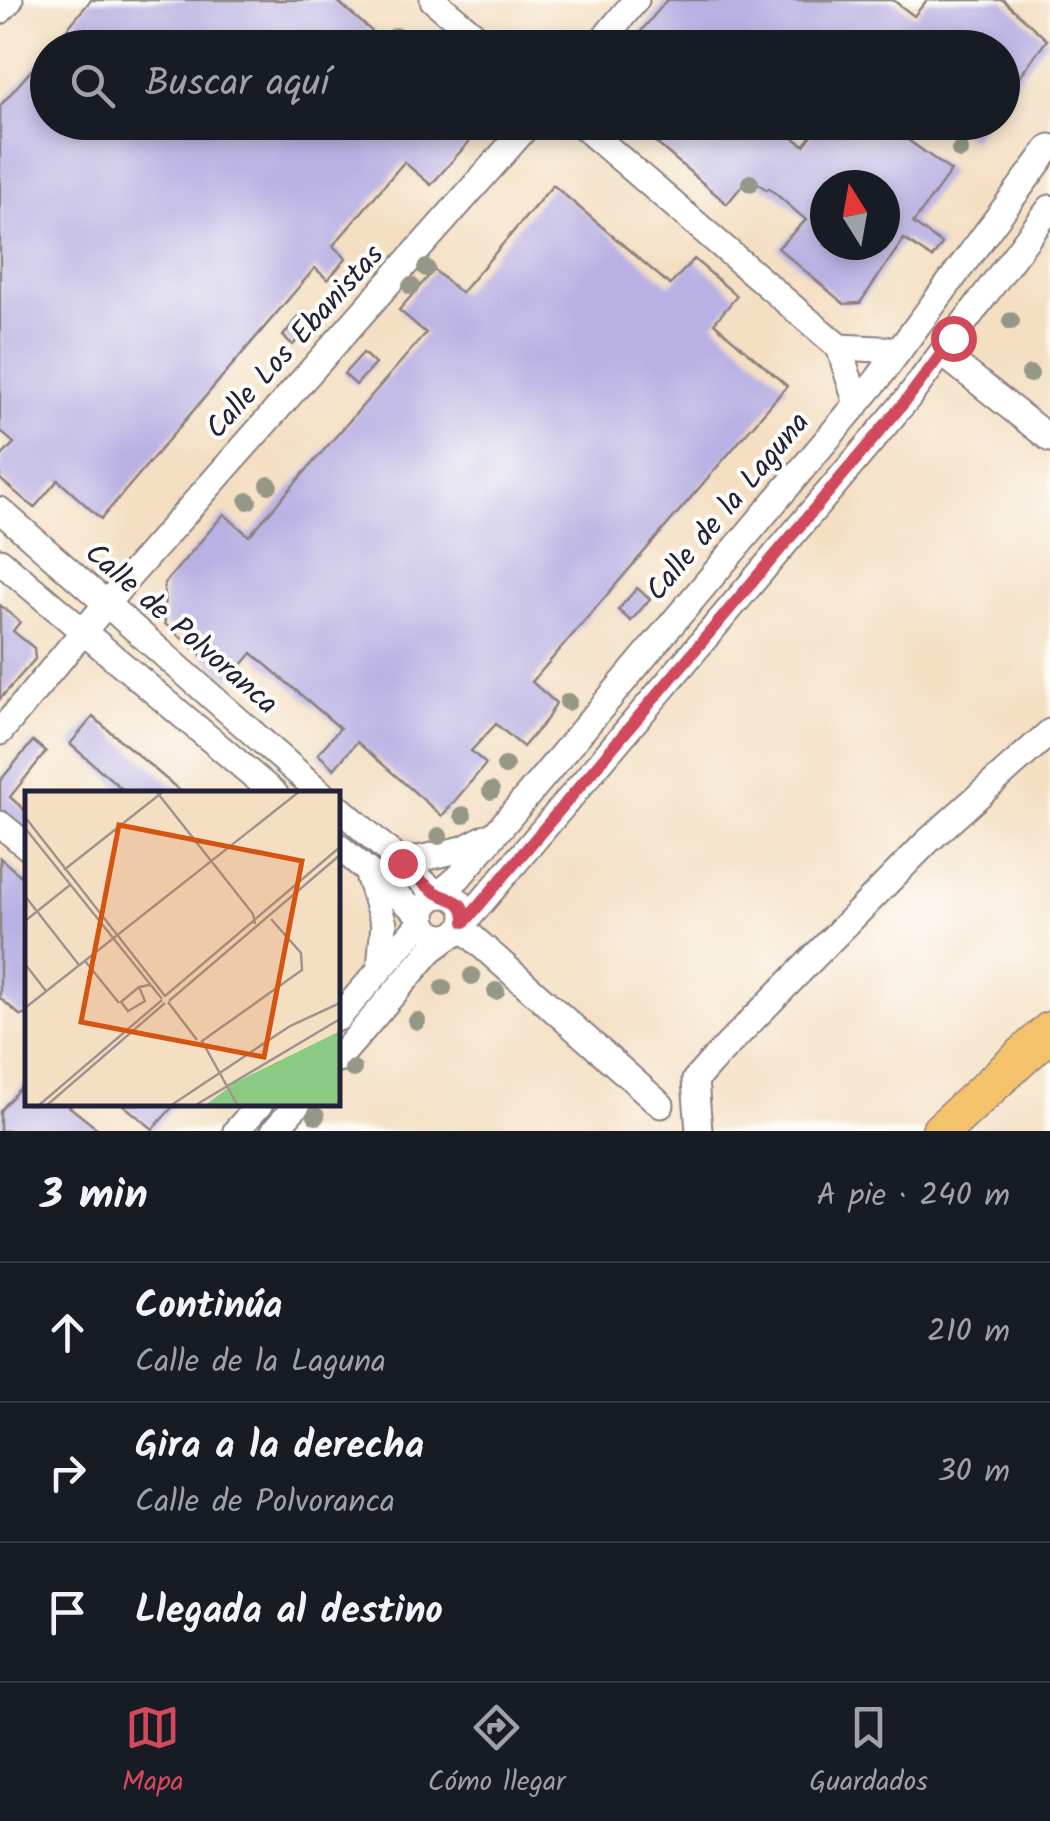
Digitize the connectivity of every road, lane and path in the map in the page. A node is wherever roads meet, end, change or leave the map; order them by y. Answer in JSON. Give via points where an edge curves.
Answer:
{"nodes":[{"id":1,"x":10,"y":0,"type":"edge"},
{"id":2,"x":434,"y":0,"type":"edge"},
{"id":3,"x":636,"y":0,"type":"edge"},
{"id":4,"x":0,"y":11,"type":"edge"},
{"id":5,"x":469,"y":30,"type":"edge"},
{"id":6,"x":611,"y":30,"type":"edge"},
{"id":7,"x":515,"y":140,"type":"edge"},
{"id":8,"x":599,"y":140,"type":"edge"},
{"id":9,"x":1050,"y":146,"type":"edge"},
{"id":10,"x":1050,"y":208,"type":"edge"},
{"id":11,"x":839,"y":346,"type":"junction"},
{"id":12,"x":900,"y":350,"type":"junction"},
{"id":13,"x":942,"y":353,"type":"junction"},
{"id":14,"x":856,"y":404,"type":"junction"},
{"id":15,"x":1050,"y":440,"type":"edge"},
{"id":16,"x":0,"y":510,"type":"edge"},
{"id":17,"x":0,"y":562,"type":"edge"},
{"id":18,"x":108,"y":606,"type":"junction"},
{"id":19,"x":84,"y":634,"type":"junction"},
{"id":20,"x":0,"y":732,"type":"edge"},
{"id":21,"x":1050,"y":732,"type":"edge"},
{"id":22,"x":271,"y":791,"type":"edge"},
{"id":23,"x":319,"y":791,"type":"edge"},
{"id":24,"x":340,"y":809,"type":"edge"},
{"id":25,"x":0,"y":824,"type":"edge"},
{"id":26,"x":491,"y":835,"type":"junction"},
{"id":27,"x":25,"y":845,"type":"edge"},
{"id":28,"x":340,"y":850,"type":"edge"},
{"id":29,"x":402,"y":863,"type":"junction"},
{"id":30,"x":365,"y":869,"type":"junction"},
{"id":31,"x":438,"y":894,"type":"junction"},
{"id":32,"x":423,"y":919,"type":"junction"},
{"id":33,"x":458,"y":929,"type":"junction"},
{"id":34,"x":380,"y":968,"type":"junction"},
{"id":35,"x":340,"y":1016,"type":"edge"},
{"id":36,"x":1050,"y":1032,"type":"edge"},
{"id":37,"x":340,"y":1057,"type":"edge"},
{"id":38,"x":662,"y":1105,"type":"dead end"},
{"id":39,"x":258,"y":1106,"type":"edge"},
{"id":40,"x":296,"y":1106,"type":"edge"},
{"id":41,"x":236,"y":1131,"type":"edge"},
{"id":42,"x":274,"y":1131,"type":"edge"},
{"id":43,"x":698,"y":1131,"type":"edge"},
{"id":44,"x":941,"y":1131,"type":"edge"}],
"edges":[{"from":1,"to":4,"type":"street"},
{"from":2,"to":5,"type":"street"},
{"from":3,"to":6,"type":"street"},
{"from":7,"to":18,"type":"street","name":"Calle Los Ebanistas"},
{"from":8,"to":11,"type":"street"},
{"from":9,"to":12,"type":"street","name":"Calle de la Laguna"},
{"from":10,"to":13,"type":"street"},
{"from":11,"to":12,"type":"street"},
{"from":11,"to":14,"type":"street"},
{"from":12,"to":14,"type":"street","name":"Calle de la Laguna"},
{"from":13,"to":15,"type":"street"},
{"from":13,"to":33,"type":"street"},
{"from":14,"to":26,"type":"street","name":"Calle de la Laguna"},
{"from":16,"to":18,"type":"street","name":"Calle de Polvoranca"},
{"from":17,"to":19,"type":"street"},
{"from":18,"to":19,"type":"street","name":"Calle Los Ebanistas"},
{"from":18,"to":23,"type":"street","name":"Calle de Polvoranca"},
{"from":19,"to":20,"type":"street","name":"Calle Los Ebanistas"},
{"from":19,"to":22,"type":"street"},
{"from":21,"to":43,"type":"street","via":[[927,842],[711,1062],[696,1080]]},
{"from":24,"to":29,"type":"street"},
{"from":25,"to":27,"type":"street"},
{"from":26,"to":29,"type":"street","via":[[462,850]]},
{"from":26,"to":31,"type":"street","name":"Calle de la Laguna"},
{"from":28,"to":30,"type":"street"},
{"from":29,"to":31,"type":"street"},
{"from":30,"to":32,"type":"street"},
{"from":30,"to":34,"type":"street","via":[[382,906]]},
{"from":31,"to":32,"type":"street"},
{"from":31,"to":33,"type":"street","via":[[461,904]]},
{"from":32,"to":33,"type":"street","via":[[429,932]]},
{"from":32,"to":34,"type":"street"},
{"from":33,"to":37,"type":"street","via":[[431,950]]},
{"from":33,"to":38,"type":"street"},
{"from":34,"to":35,"type":"street"},
{"from":36,"to":44,"type":"highway"},
{"from":39,"to":41,"type":"street"},
{"from":40,"to":42,"type":"street"}]}
